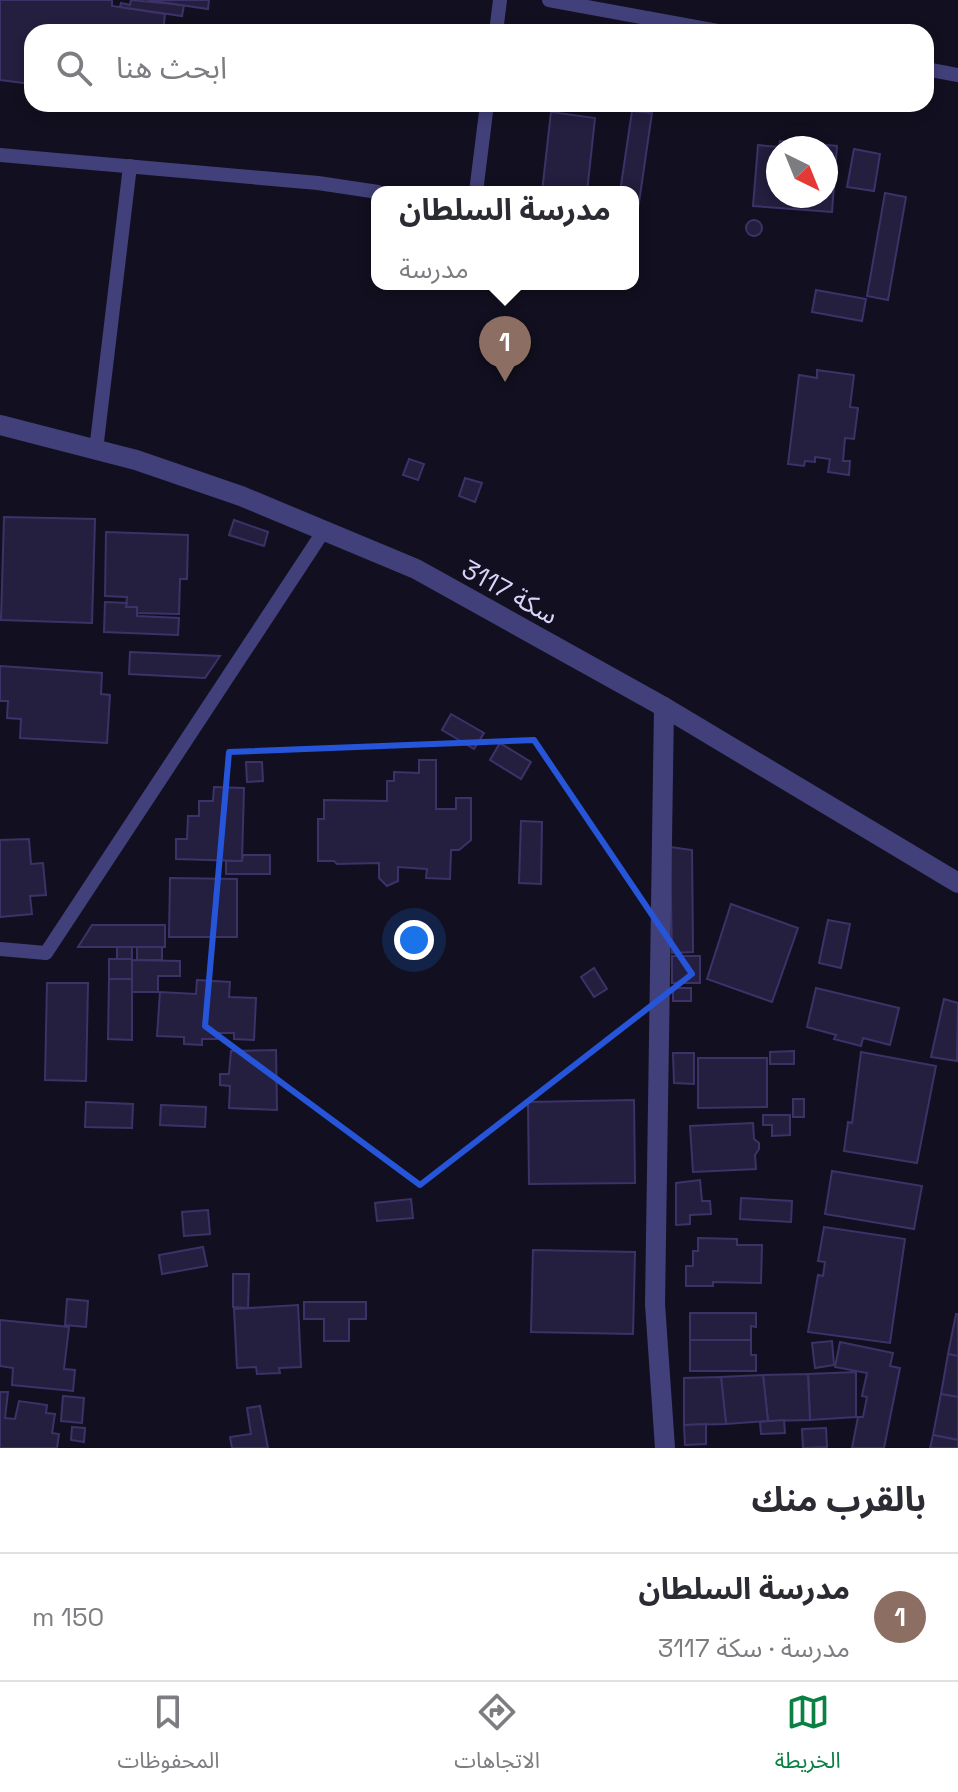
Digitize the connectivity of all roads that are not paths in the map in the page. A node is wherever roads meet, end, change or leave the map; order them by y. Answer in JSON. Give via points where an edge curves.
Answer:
{"nodes":[{"id":1,"x":500,"y":0,"type":"edge"},
{"id":2,"x":549,"y":0,"type":"edge"},
{"id":3,"x":497,"y":24,"type":"edge"},
{"id":4,"x":680,"y":24,"type":"edge"},
{"id":5,"x":934,"y":70,"type":"edge"},
{"id":6,"x":958,"y":75,"type":"edge"},
{"id":7,"x":486,"y":112,"type":"edge"},
{"id":8,"x":0,"y":155,"type":"edge"},
{"id":9,"x":130,"y":166,"type":"junction"},
{"id":10,"x":477,"y":186,"type":"edge"},
{"id":11,"x":371,"y":191,"type":"edge"},
{"id":12,"x":0,"y":425,"type":"edge"},
{"id":13,"x":96,"y":450,"type":"junction"},
{"id":14,"x":325,"y":529,"type":"junction"},
{"id":15,"x":664,"y":707,"type":"junction"},
{"id":16,"x":958,"y":883,"type":"edge"},
{"id":17,"x":0,"y":949,"type":"edge"},
{"id":18,"x":665,"y":1448,"type":"edge"}],
"edges":[{"from":1,"to":3,"type":"lane"},
{"from":2,"to":4,"type":"lane"},
{"from":5,"to":6,"type":"lane"},
{"from":7,"to":10,"type":"lane"},
{"from":8,"to":9,"type":"lane"},
{"from":9,"to":11,"type":"lane"},
{"from":9,"to":13,"type":"lane"},
{"from":12,"to":13,"type":"street","name":"سكة 3117"},
{"from":13,"to":14,"type":"street","name":"سكة 3117"},
{"from":14,"to":15,"type":"street","name":"سكة 3117","via":[[416,569]]},
{"from":14,"to":17,"type":"lane","via":[[46,953]]},
{"from":15,"to":16,"type":"street","name":"سكة 3117"},
{"from":15,"to":18,"type":"street","via":[[655,1304]]}]}
